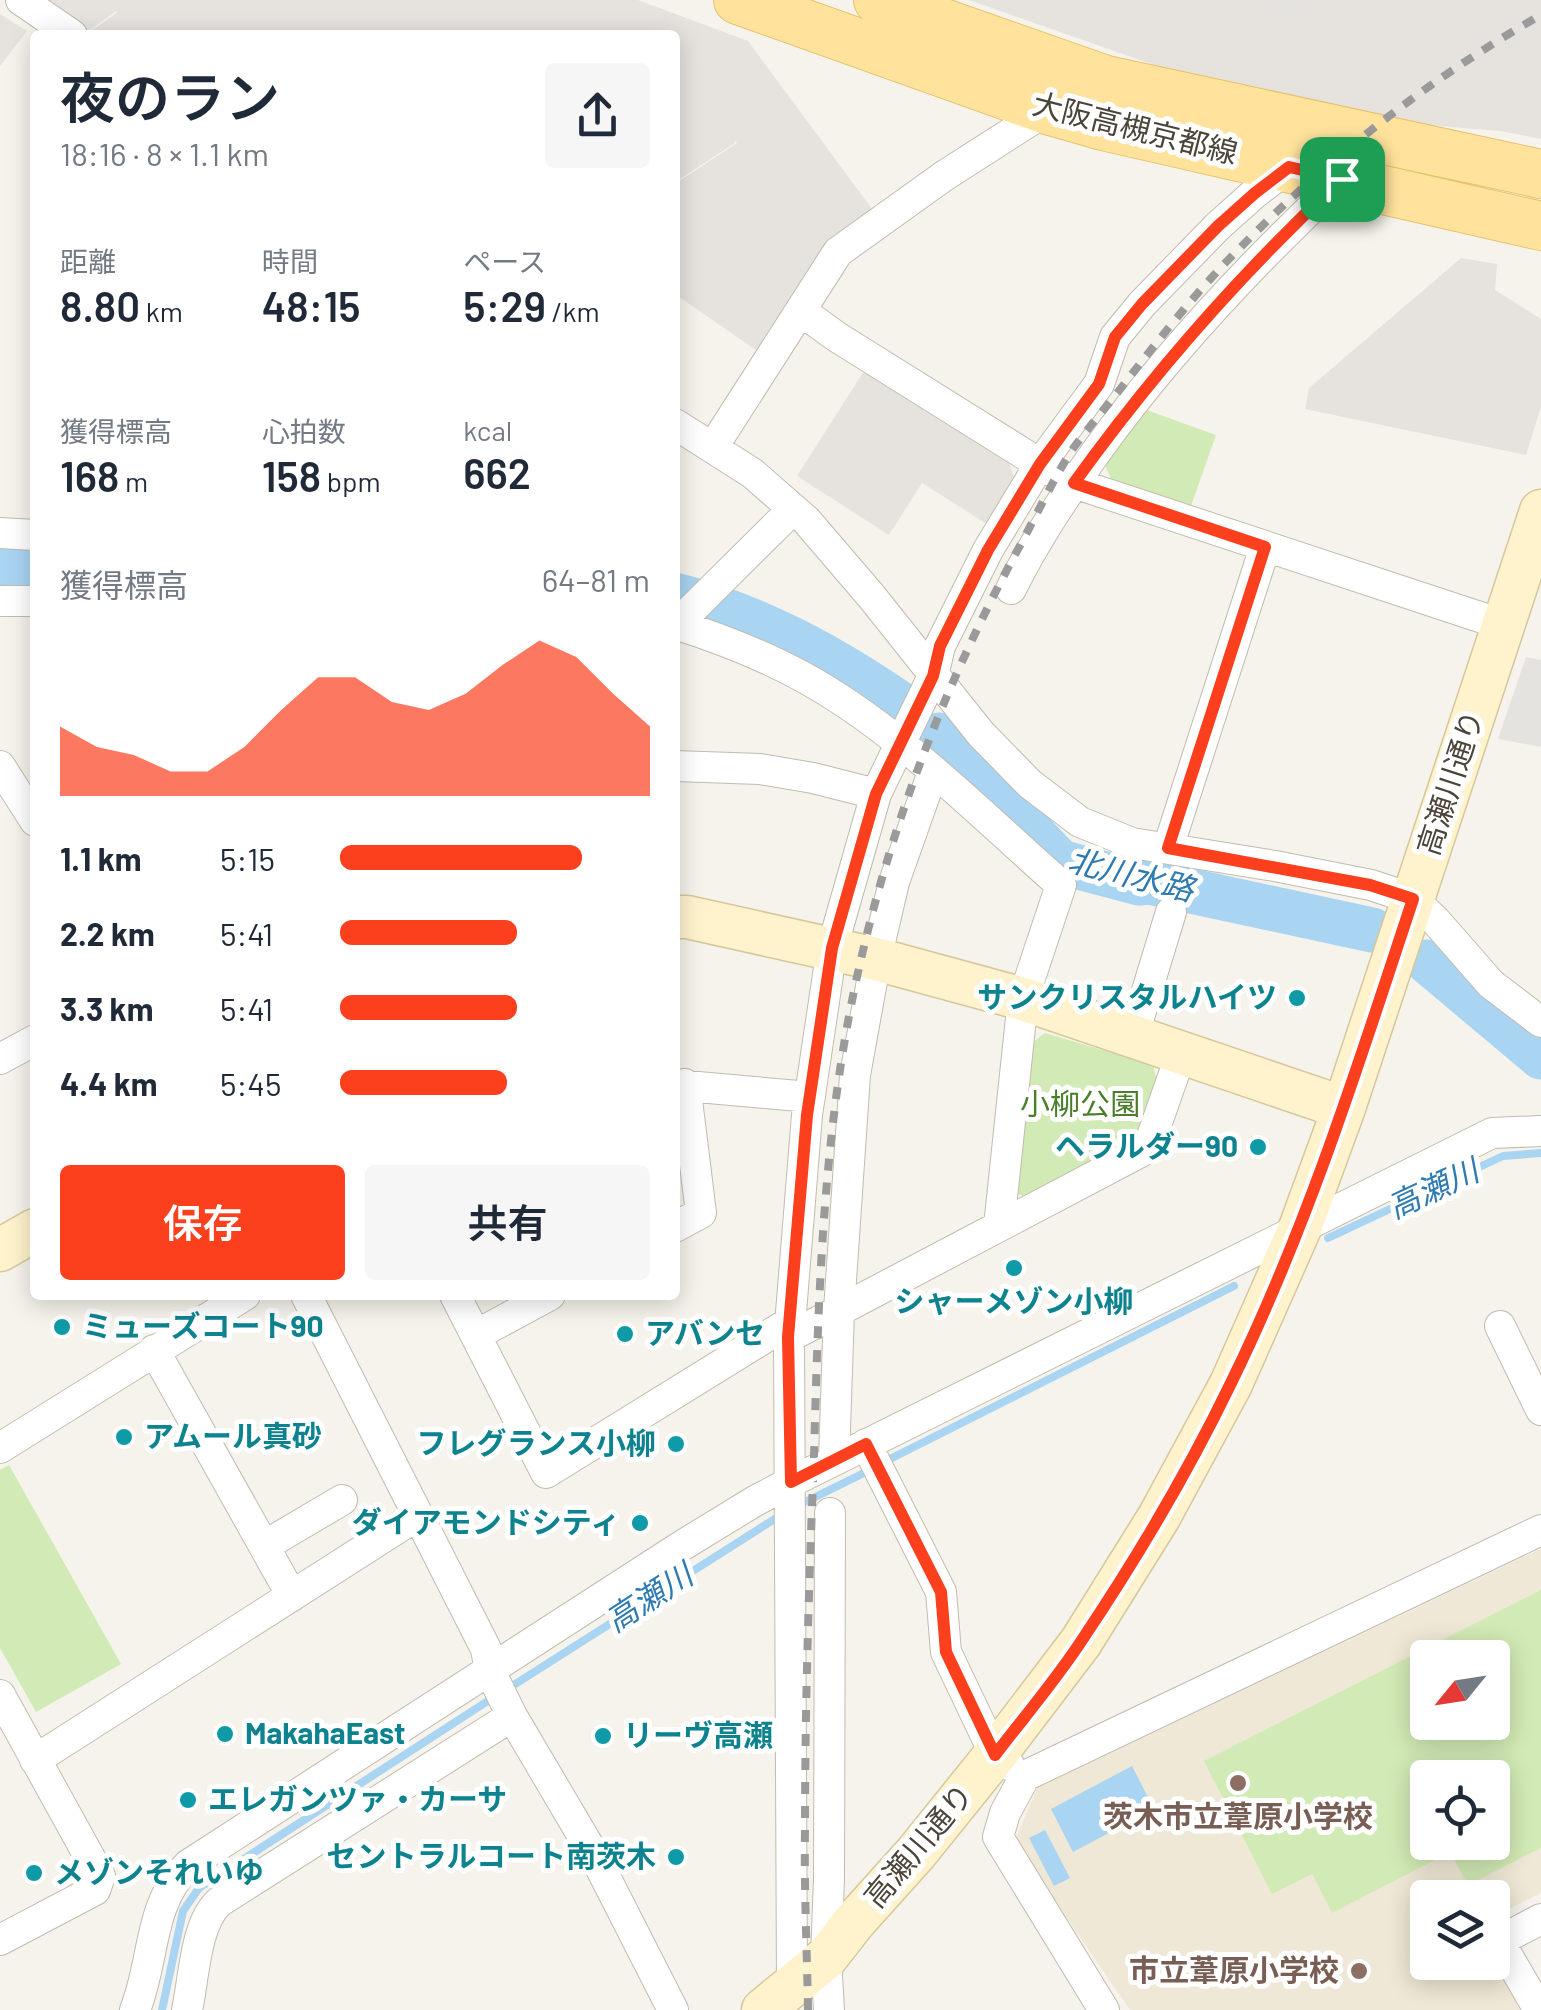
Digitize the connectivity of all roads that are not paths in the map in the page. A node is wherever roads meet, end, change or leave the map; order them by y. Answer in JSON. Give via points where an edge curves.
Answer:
{"nodes":[{"id":1,"x":22,"y":0,"type":"edge"},
{"id":2,"x":738,"y":0,"type":"edge"},
{"id":3,"x":878,"y":0,"type":"edge"},
{"id":4,"x":65,"y":30,"type":"edge"},
{"id":5,"x":1047,"y":110,"type":"junction"},
{"id":6,"x":1289,"y":167,"type":"junction"},
{"id":7,"x":1541,"y":174,"type":"edge"},
{"id":8,"x":1342,"y":179,"type":"junction"},
{"id":9,"x":1541,"y":226,"type":"edge"},
{"id":10,"x":801,"y":311,"type":"junction"},
{"id":11,"x":680,"y":427,"type":"edge"},
{"id":12,"x":712,"y":447,"type":"junction"},
{"id":13,"x":1040,"y":464,"type":"junction"},
{"id":14,"x":1074,"y":483,"type":"junction"},
{"id":15,"x":793,"y":508,"type":"junction"},
{"id":16,"x":1541,"y":511,"type":"edge"},
{"id":17,"x":0,"y":532,"type":"edge"},
{"id":18,"x":30,"y":535,"type":"edge"},
{"id":19,"x":1265,"y":547,"type":"junction"},
{"id":20,"x":1011,"y":588,"type":"dead end"},
{"id":21,"x":30,"y":601,"type":"edge"},
{"id":22,"x":0,"y":602,"type":"edge"},
{"id":23,"x":687,"y":614,"type":"edge"},
{"id":24,"x":1504,"y":624,"type":"junction"},
{"id":25,"x":933,"y":676,"type":"junction"},
{"id":26,"x":900,"y":744,"type":"junction"},
{"id":27,"x":0,"y":766,"type":"edge"},
{"id":28,"x":680,"y":766,"type":"edge"},
{"id":29,"x":933,"y":772,"type":"junction"},
{"id":30,"x":876,"y":794,"type":"junction"},
{"id":31,"x":30,"y":813,"type":"edge"},
{"id":32,"x":1168,"y":848,"type":"junction"},
{"id":33,"x":1413,"y":899,"type":"junction"},
{"id":34,"x":1171,"y":912,"type":"dead end"},
{"id":35,"x":680,"y":917,"type":"edge"},
{"id":36,"x":832,"y":948,"type":"junction"},
{"id":37,"x":876,"y":959,"type":"junction"},
{"id":38,"x":1023,"y":999,"type":"junction"},
{"id":39,"x":1541,"y":1022,"type":"edge"},
{"id":40,"x":1133,"y":1037,"type":"junction"},
{"id":41,"x":30,"y":1043,"type":"edge"},
{"id":42,"x":1181,"y":1054,"type":"junction"},
{"id":43,"x":0,"y":1060,"type":"edge"},
{"id":44,"x":680,"y":1084,"type":"edge"},
{"id":45,"x":810,"y":1097,"type":"junction"},
{"id":46,"x":1344,"y":1108,"type":"junction"},
{"id":47,"x":1541,"y":1130,"type":"edge"},
{"id":48,"x":680,"y":1224,"type":"edge"},
{"id":49,"x":999,"y":1226,"type":"junction"},
{"id":50,"x":1300,"y":1228,"type":"junction"},
{"id":51,"x":30,"y":1233,"type":"edge"},
{"id":52,"x":0,"y":1250,"type":"edge"},
{"id":53,"x":237,"y":1300,"type":"edge"},
{"id":54,"x":309,"y":1300,"type":"edge"},
{"id":55,"x":458,"y":1300,"type":"edge"},
{"id":56,"x":541,"y":1300,"type":"edge"},
{"id":57,"x":839,"y":1310,"type":"junction"},
{"id":58,"x":1500,"y":1326,"type":"dead end"},
{"id":59,"x":789,"y":1330,"type":"junction"},
{"id":60,"x":476,"y":1335,"type":"junction"},
{"id":61,"x":154,"y":1350,"type":"junction"},
{"id":62,"x":1541,"y":1410,"type":"edge"},
{"id":63,"x":0,"y":1448,"type":"edge"},
{"id":64,"x":868,"y":1448,"type":"junction"},
{"id":65,"x":834,"y":1460,"type":"junction"},
{"id":66,"x":791,"y":1487,"type":"junction"},
{"id":67,"x":342,"y":1500,"type":"dead end"},
{"id":68,"x":830,"y":1513,"type":"dead end"},
{"id":69,"x":418,"y":1515,"type":"junction"},
{"id":70,"x":1541,"y":1530,"type":"edge"},
{"id":71,"x":264,"y":1546,"type":"junction"},
{"id":72,"x":292,"y":1596,"type":"junction"},
{"id":73,"x":491,"y":1674,"type":"junction"},
{"id":74,"x":0,"y":1695,"type":"edge"},
{"id":75,"x":510,"y":1712,"type":"junction"},
{"id":76,"x":35,"y":1760,"type":"junction"},
{"id":77,"x":1010,"y":1766,"type":"junction"},
{"id":78,"x":1541,"y":1918,"type":"edge"},
{"id":79,"x":0,"y":1940,"type":"edge"},
{"id":80,"x":826,"y":1958,"type":"junction"},
{"id":81,"x":143,"y":1998,"type":"edge"},
{"id":82,"x":778,"y":1998,"type":"edge"},
{"id":83,"x":186,"y":2004,"type":"edge"},
{"id":84,"x":674,"y":2010,"type":"edge"},
{"id":85,"x":829,"y":2010,"type":"edge"},
{"id":86,"x":1104,"y":2010,"type":"edge"},
{"id":87,"x":1539,"y":2010,"type":"edge"}],
"edges":[{"from":1,"to":4,"type":"street"},
{"from":2,"to":5,"type":"main road","name":"大阪高槻京都線"},
{"from":3,"to":7,"type":"main road","name":"大阪高槻京都線","via":[[1106,80]]},
{"from":5,"to":6,"type":"main road","name":"大阪高槻京都線"},
{"from":5,"to":10,"type":"street","via":[[838,252]]},
{"from":6,"to":8,"type":"main road","name":"大阪高槻京都線"},
{"from":6,"to":13,"type":"street","via":[[1218,226],[1142,304],[1115,337],[1099,384]]},
{"from":8,"to":9,"type":"main road","name":"大阪高槻京都線"},
{"from":8,"to":14,"type":"street","via":[[1200,323]]},
{"from":10,"to":12,"type":"street"},
{"from":10,"to":13,"type":"street"},
{"from":11,"to":12,"type":"street"},
{"from":12,"to":15,"type":"street"},
{"from":13,"to":14,"type":"street"},
{"from":13,"to":25,"type":"street","via":[[988,550],[940,646]]},
{"from":14,"to":19,"type":"street"},
{"from":14,"to":20,"type":"street"},
{"from":15,"to":23,"type":"street"},
{"from":15,"to":25,"type":"street"},
{"from":16,"to":24,"type":"street","name":"高瀬川通り"},
{"from":17,"to":18,"type":"street"},
{"from":19,"to":24,"type":"street"},
{"from":19,"to":32,"type":"street"},
{"from":21,"to":22,"type":"street"},
{"from":23,"to":26,"type":"street","via":[[804,678]]},
{"from":24,"to":33,"type":"street","name":"高瀬川通り"},
{"from":25,"to":26,"type":"street"},
{"from":25,"to":32,"type":"street","via":[[1030,784],[1080,822],[1132,843]]},
{"from":26,"to":29,"type":"street"},
{"from":26,"to":30,"type":"street"},
{"from":27,"to":31,"type":"street"},
{"from":28,"to":30,"type":"street","via":[[760,769]]},
{"from":29,"to":37,"type":"street","via":[[894,882]]},
{"from":29,"to":38,"type":"street","via":[[1061,885]]},
{"from":30,"to":36,"type":"street"},
{"from":32,"to":33,"type":"street"},
{"from":33,"to":39,"type":"street","via":[[1491,984]]},
{"from":33,"to":46,"type":"street","name":"高瀬川通り"},
{"from":34,"to":40,"type":"street"},
{"from":35,"to":36,"type":"street"},
{"from":36,"to":37,"type":"street"},
{"from":36,"to":45,"type":"street"},
{"from":37,"to":38,"type":"street"},
{"from":37,"to":57,"type":"street","via":[[856,1075]]},
{"from":38,"to":40,"type":"street"},
{"from":38,"to":49,"type":"street"},
{"from":40,"to":42,"type":"street"},
{"from":41,"to":43,"type":"street"},
{"from":42,"to":46,"type":"street"},
{"from":42,"to":49,"type":"street","via":[[1148,1148]]},
{"from":44,"to":45,"type":"street"},
{"from":44,"to":48,"type":"street","via":[[700,1213]]},
{"from":45,"to":59,"type":"street"},
{"from":46,"to":50,"type":"street","name":"高瀬川通り"},
{"from":47,"to":50,"type":"street","via":[[1492,1133]]},
{"from":49,"to":57,"type":"street"},
{"from":50,"to":64,"type":"street"},
{"from":50,"to":77,"type":"street","name":"高瀬川通り","via":[[1231,1384]]},
{"from":51,"to":52,"type":"street"},
{"from":53,"to":61,"type":"street"},
{"from":54,"to":69,"type":"street"},
{"from":55,"to":60,"type":"street"},
{"from":56,"to":60,"type":"street"},
{"from":57,"to":59,"type":"street"},
{"from":57,"to":65,"type":"street"},
{"from":58,"to":62,"type":"street"},
{"from":59,"to":60,"type":"street","via":[[546,1473]]},
{"from":59,"to":66,"type":"street"},
{"from":61,"to":63,"type":"street"},
{"from":61,"to":71,"type":"street"},
{"from":64,"to":65,"type":"street"},
{"from":64,"to":77,"type":"street","via":[[941,1592],[946,1652]]},
{"from":65,"to":66,"type":"street"},
{"from":66,"to":73,"type":"street","via":[[754,1501],[682,1545]]},
{"from":66,"to":82,"type":"street"},
{"from":67,"to":71,"type":"street"},
{"from":68,"to":80,"type":"street"},
{"from":69,"to":72,"type":"street"},
{"from":69,"to":73,"type":"street","via":[[486,1649]]},
{"from":70,"to":77,"type":"street"},
{"from":71,"to":72,"type":"street"},
{"from":72,"to":76,"type":"street"},
{"from":73,"to":75,"type":"street"},
{"from":73,"to":81,"type":"street","via":[[188,1865],[163,1899]]},
{"from":74,"to":76,"type":"street"},
{"from":75,"to":83,"type":"street","via":[[218,1902],[203,1928]]},
{"from":75,"to":84,"type":"street"},
{"from":76,"to":79,"type":"street","via":[[100,1876],[95,1890]]},
{"from":77,"to":80,"type":"street","name":"高瀬川通り"},
{"from":77,"to":86,"type":"street","via":[[998,1837]]},
{"from":78,"to":87,"type":"street","via":[[1499,1940]]},
{"from":80,"to":82,"type":"street","name":"高瀬川通り"},
{"from":80,"to":85,"type":"street"},
{"from":81,"to":83,"type":"street"}]}
